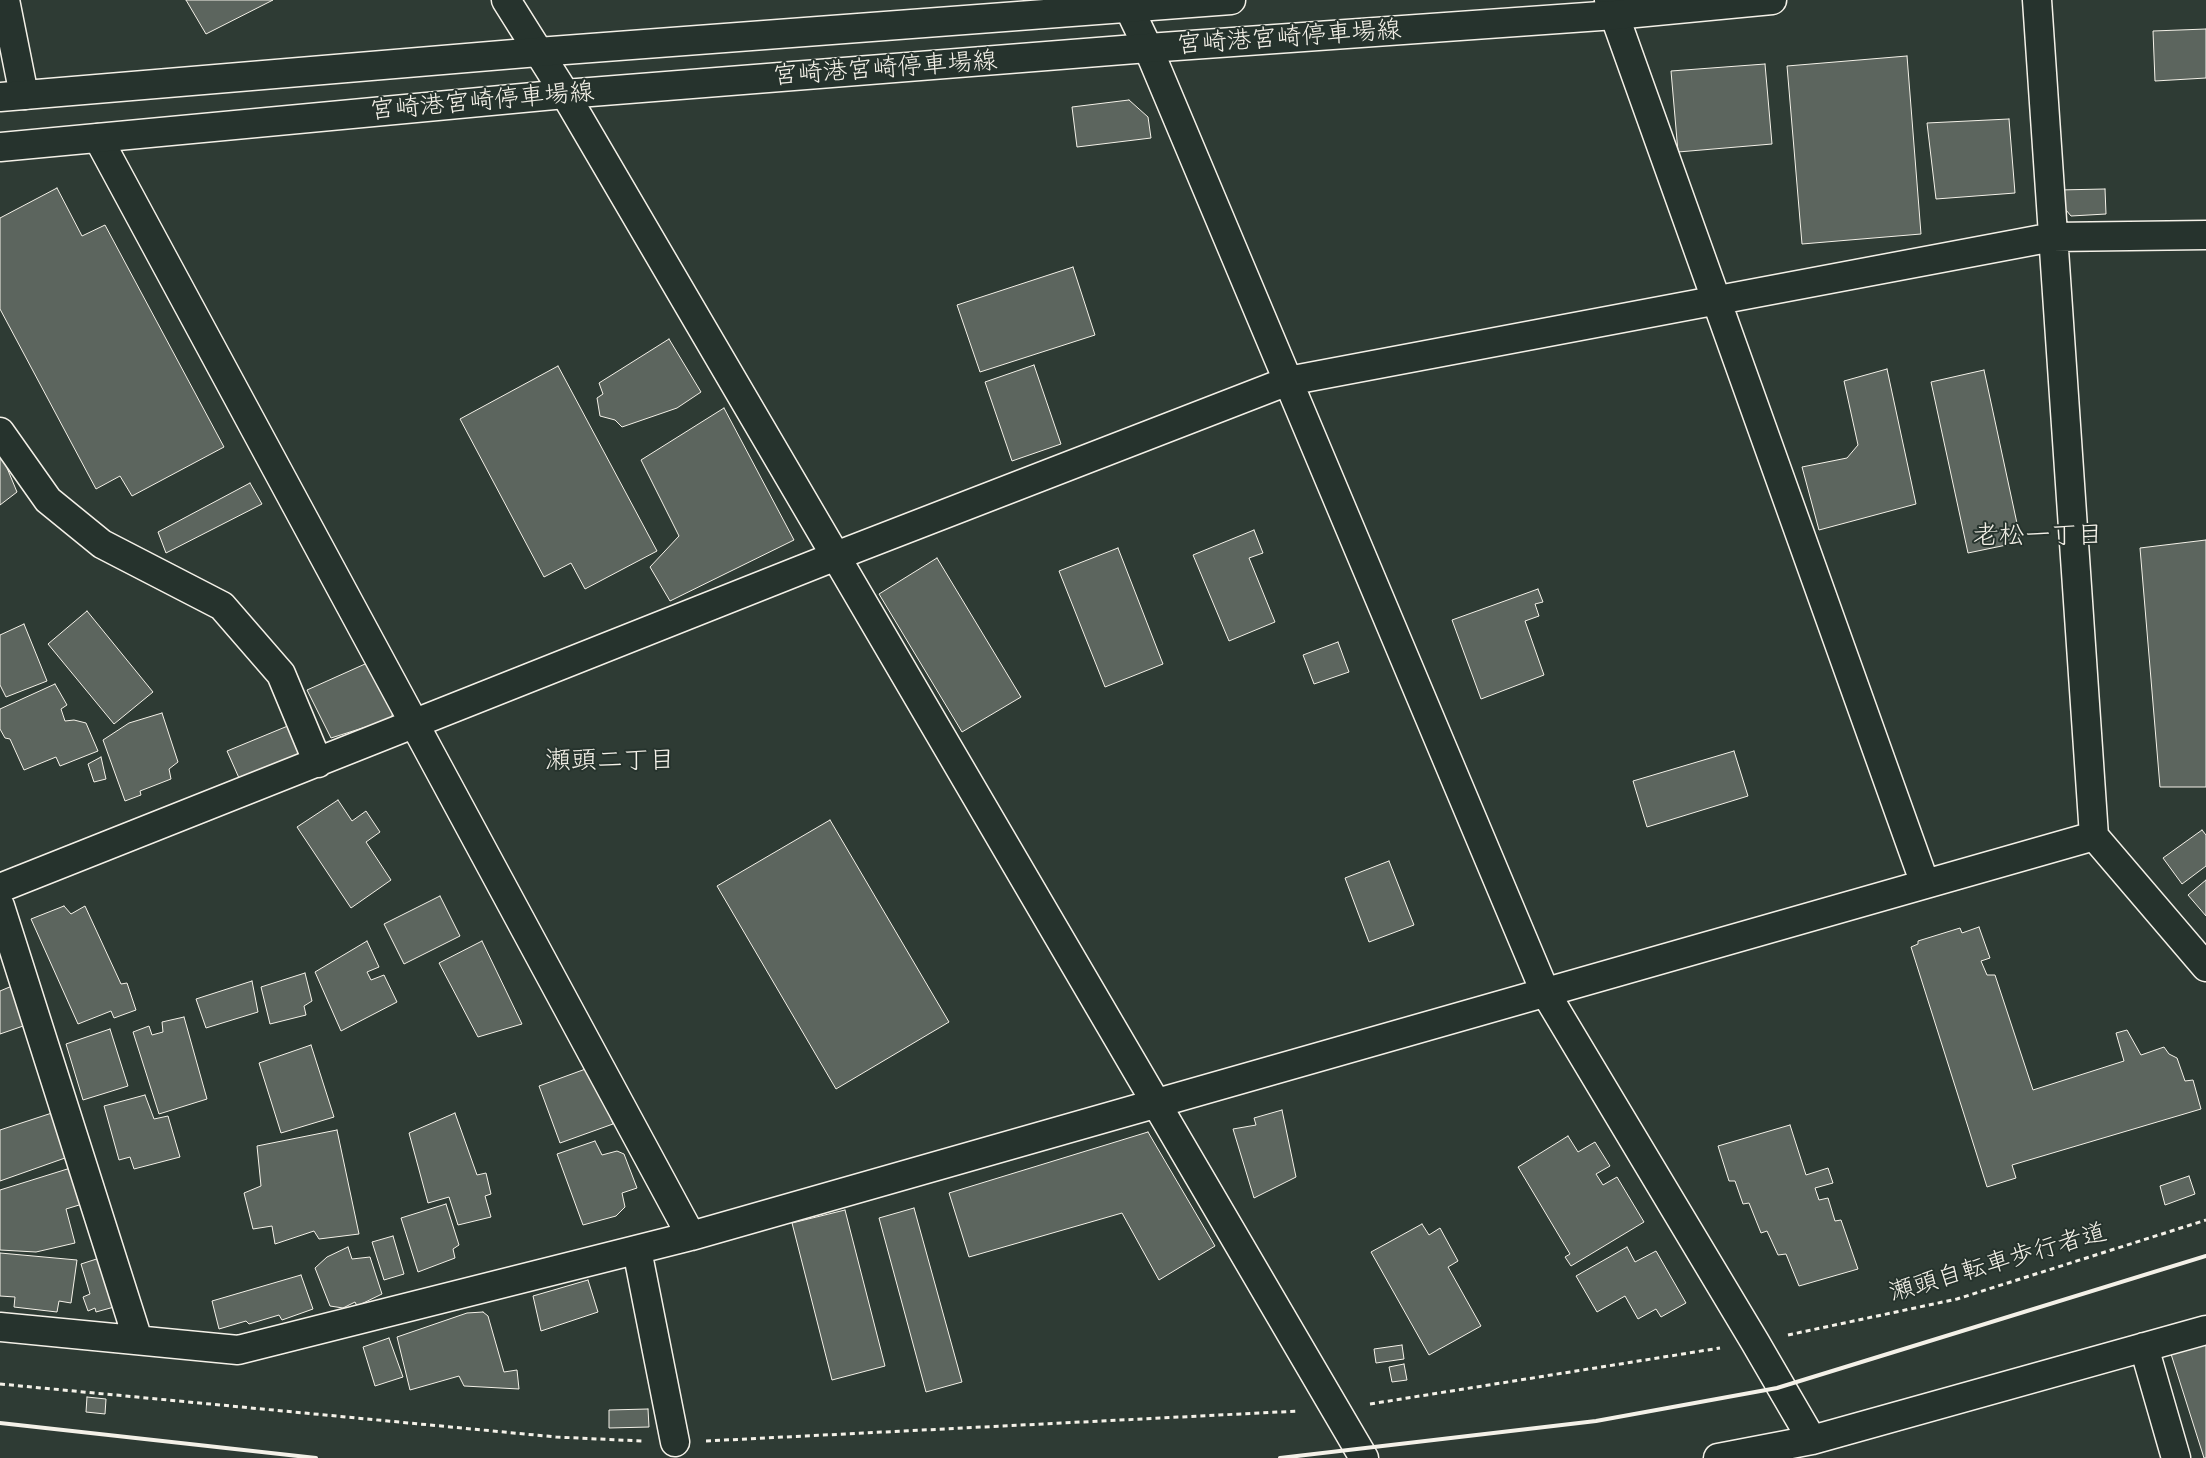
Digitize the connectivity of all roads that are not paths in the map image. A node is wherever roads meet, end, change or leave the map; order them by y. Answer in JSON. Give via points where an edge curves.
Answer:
{"nodes":[{"id":1,"x":5,"y":0,"type":"edge"},
{"id":2,"x":506,"y":0,"type":"edge"},
{"id":3,"x":1231,"y":0,"type":"edge"},
{"id":4,"x":1772,"y":0,"type":"edge"},
{"id":5,"x":2037,"y":0,"type":"edge"},
{"id":6,"x":1127,"y":4,"type":"edge"},
{"id":7,"x":1612,"y":8,"type":"edge"},
{"id":8,"x":1148,"y":48,"type":"junction"},
{"id":9,"x":538,"y":52,"type":"junction"},
{"id":10,"x":565,"y":94,"type":"junction"},
{"id":11,"x":12,"y":96,"type":"edge"},
{"id":12,"x":98,"y":138,"type":"junction"},
{"id":13,"x":0,"y":147,"type":"edge"},
{"id":14,"x":2206,"y":235,"type":"edge"},
{"id":15,"x":2053,"y":237,"type":"junction"},
{"id":16,"x":1715,"y":299,"type":"junction"},
{"id":17,"x":1288,"y":381,"type":"junction"},
{"id":18,"x":0,"y":432,"type":"edge"},
{"id":19,"x":836,"y":556,"type":"junction"},
{"id":20,"x":414,"y":724,"type":"junction"},
{"id":21,"x":318,"y":763,"type":"junction"},
{"id":22,"x":2094,"y":836,"type":"junction"},
{"id":23,"x":1925,"y":884,"type":"junction"},
{"id":24,"x":0,"y":888,"type":"edge"},
{"id":25,"x":0,"y":906,"type":"edge"},
{"id":26,"x":2206,"y":967,"type":"edge"},
{"id":27,"x":1545,"y":992,"type":"junction"},
{"id":28,"x":1156,"y":1103,"type":"junction"},
{"id":29,"x":691,"y":1236,"type":"junction"},
{"id":30,"x":637,"y":1250,"type":"junction"},
{"id":31,"x":0,"y":1327,"type":"edge"},
{"id":32,"x":2206,"y":1330,"type":"edge"},
{"id":33,"x":138,"y":1340,"type":"junction"},
{"id":34,"x":2144,"y":1347,"type":"junction"},
{"id":35,"x":1812,"y":1440,"type":"junction"},
{"id":36,"x":675,"y":1442,"type":"dead end"},
{"id":37,"x":1364,"y":1458,"type":"edge"},
{"id":38,"x":1718,"y":1458,"type":"edge"},
{"id":39,"x":2176,"y":1458,"type":"edge"}],
"edges":[{"from":1,"to":11,"type":"street","via":[[16,46]]},
{"from":2,"to":9,"type":"street"},
{"from":3,"to":6,"type":"street","name":"宮崎港宮崎停車場線"},
{"from":4,"to":7,"type":"street","name":"宮崎港宮崎停車場線"},
{"from":5,"to":15,"type":"street"},
{"from":6,"to":8,"type":"street"},
{"from":6,"to":9,"type":"street","name":"宮崎港宮崎停車場線"},
{"from":7,"to":8,"type":"street","name":"宮崎港宮崎停車場線"},
{"from":7,"to":16,"type":"street"},
{"from":8,"to":10,"type":"street","name":"宮崎港宮崎停車場線"},
{"from":8,"to":17,"type":"street"},
{"from":9,"to":10,"type":"street"},
{"from":9,"to":11,"type":"street","name":"宮崎港宮崎停車場線"},
{"from":10,"to":12,"type":"street","name":"宮崎港宮崎停車場線"},
{"from":10,"to":19,"type":"street"},
{"from":12,"to":13,"type":"street","name":"宮崎港宮崎停車場線"},
{"from":12,"to":20,"type":"street"},
{"from":14,"to":15,"type":"street"},
{"from":15,"to":16,"type":"street"},
{"from":15,"to":22,"type":"street"},
{"from":16,"to":17,"type":"street"},
{"from":16,"to":23,"type":"street"},
{"from":17,"to":19,"type":"street"},
{"from":17,"to":27,"type":"street"},
{"from":18,"to":21,"type":"street","via":[[48,500],[102,544],[222,606],[281,674]]},
{"from":19,"to":20,"type":"street"},
{"from":19,"to":28,"type":"street"},
{"from":20,"to":21,"type":"street"},
{"from":20,"to":29,"type":"street"},
{"from":21,"to":24,"type":"street"},
{"from":22,"to":23,"type":"street"},
{"from":22,"to":26,"type":"street"},
{"from":23,"to":27,"type":"street"},
{"from":25,"to":33,"type":"street"},
{"from":27,"to":28,"type":"street"},
{"from":27,"to":35,"type":"street"},
{"from":28,"to":29,"type":"street"},
{"from":28,"to":37,"type":"street"},
{"from":29,"to":30,"type":"street"},
{"from":30,"to":33,"type":"street","via":[[238,1350]]},
{"from":30,"to":36,"type":"street"},
{"from":31,"to":33,"type":"street"},
{"from":32,"to":34,"type":"street"},
{"from":34,"to":35,"type":"street"},
{"from":34,"to":39,"type":"street"},
{"from":35,"to":38,"type":"street"}]}
